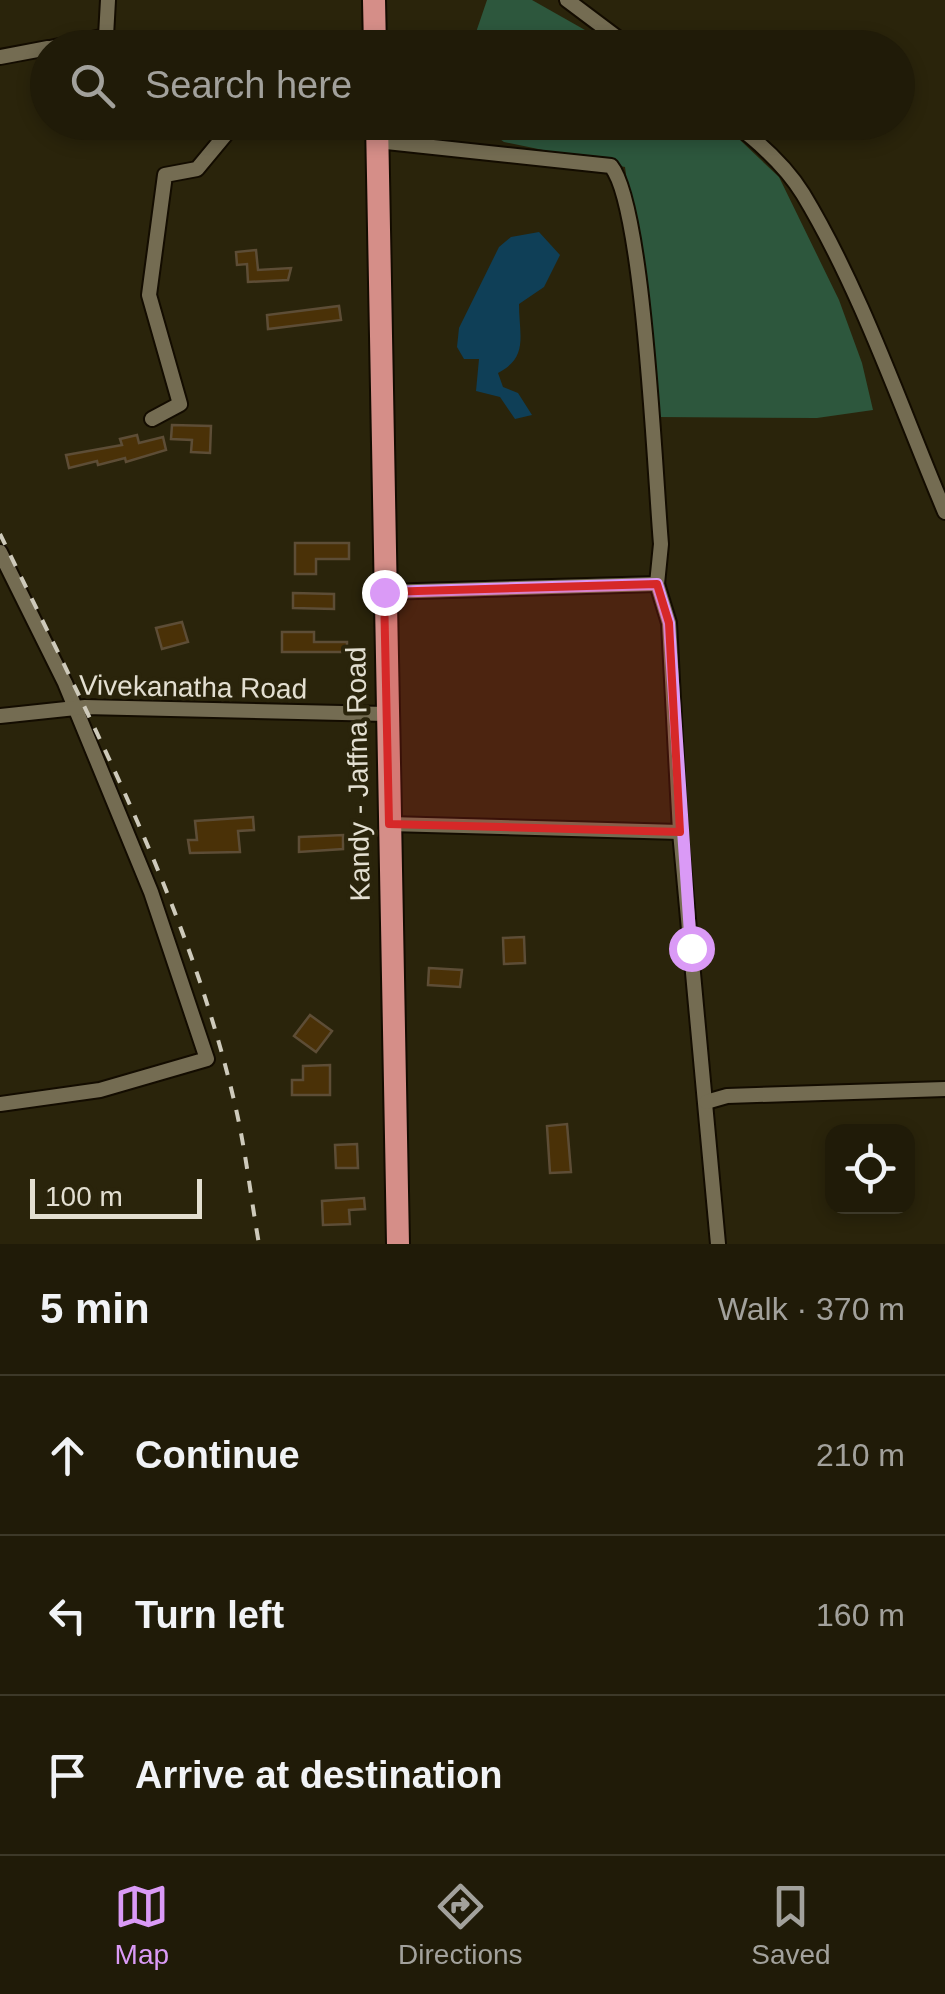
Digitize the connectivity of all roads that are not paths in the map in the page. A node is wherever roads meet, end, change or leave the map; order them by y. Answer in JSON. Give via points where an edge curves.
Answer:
{"nodes":[{"id":1,"x":108,"y":0,"type":"edge"},
{"id":2,"x":374,"y":0,"type":"edge"},
{"id":3,"x":567,"y":0,"type":"edge"},
{"id":4,"x":106,"y":30,"type":"edge"},
{"id":5,"x":375,"y":30,"type":"edge"},
{"id":6,"x":607,"y":30,"type":"edge"},
{"id":7,"x":30,"y":51,"type":"edge"},
{"id":8,"x":0,"y":57,"type":"edge"},
{"id":9,"x":221,"y":140,"type":"edge"},
{"id":10,"x":377,"y":140,"type":"edge"},
{"id":11,"x":432,"y":140,"type":"edge"},
{"id":12,"x":756,"y":140,"type":"edge"},
{"id":13,"x":152,"y":419,"type":"dead end"},
{"id":14,"x":945,"y":512,"type":"edge"},
{"id":15,"x":0,"y":552,"type":"edge"},
{"id":16,"x":657,"y":584,"type":"junction"},
{"id":17,"x":384,"y":592,"type":"junction"},
{"id":18,"x":75,"y":709,"type":"junction"},
{"id":19,"x":386,"y":714,"type":"junction"},
{"id":20,"x":0,"y":716,"type":"edge"},
{"id":21,"x":389,"y":824,"type":"junction"},
{"id":22,"x":680,"y":832,"type":"junction"},
{"id":23,"x":945,"y":1088,"type":"edge"},
{"id":24,"x":706,"y":1102,"type":"junction"},
{"id":25,"x":0,"y":1104,"type":"edge"},
{"id":26,"x":398,"y":1244,"type":"edge"},
{"id":27,"x":718,"y":1244,"type":"edge"}],
"edges":[{"from":1,"to":4,"type":"street"},
{"from":2,"to":5,"type":"highway"},
{"from":3,"to":6,"type":"street"},
{"from":7,"to":8,"type":"street"},
{"from":9,"to":13,"type":"street","via":[[197,169],[165,175],[149,296],[180,404]]},
{"from":10,"to":17,"type":"highway","name":"Kandy - Jaffna Road"},
{"from":11,"to":16,"type":"street","via":[[611,166],[620,177],[638,276],[661,544]]},
{"from":12,"to":14,"type":"street","via":[[802,191],[840,265]]},
{"from":15,"to":18,"type":"street"},
{"from":16,"to":17,"type":"street"},
{"from":16,"to":22,"type":"street","via":[[669,623]]},
{"from":17,"to":19,"type":"highway","name":"Kandy - Jaffna Road"},
{"from":18,"to":19,"type":"street","name":"Vivekanatha Road"},
{"from":18,"to":20,"type":"street","name":"Vivekanatha Road"},
{"from":18,"to":25,"type":"street","via":[[150,892],[207,1060],[100,1090]]},
{"from":19,"to":21,"type":"highway","name":"Kandy - Jaffna Road"},
{"from":21,"to":22,"type":"street"},
{"from":21,"to":26,"type":"highway","name":"Kandy - Jaffna Road"},
{"from":22,"to":24,"type":"street"},
{"from":23,"to":24,"type":"street"},
{"from":24,"to":27,"type":"street"}]}
